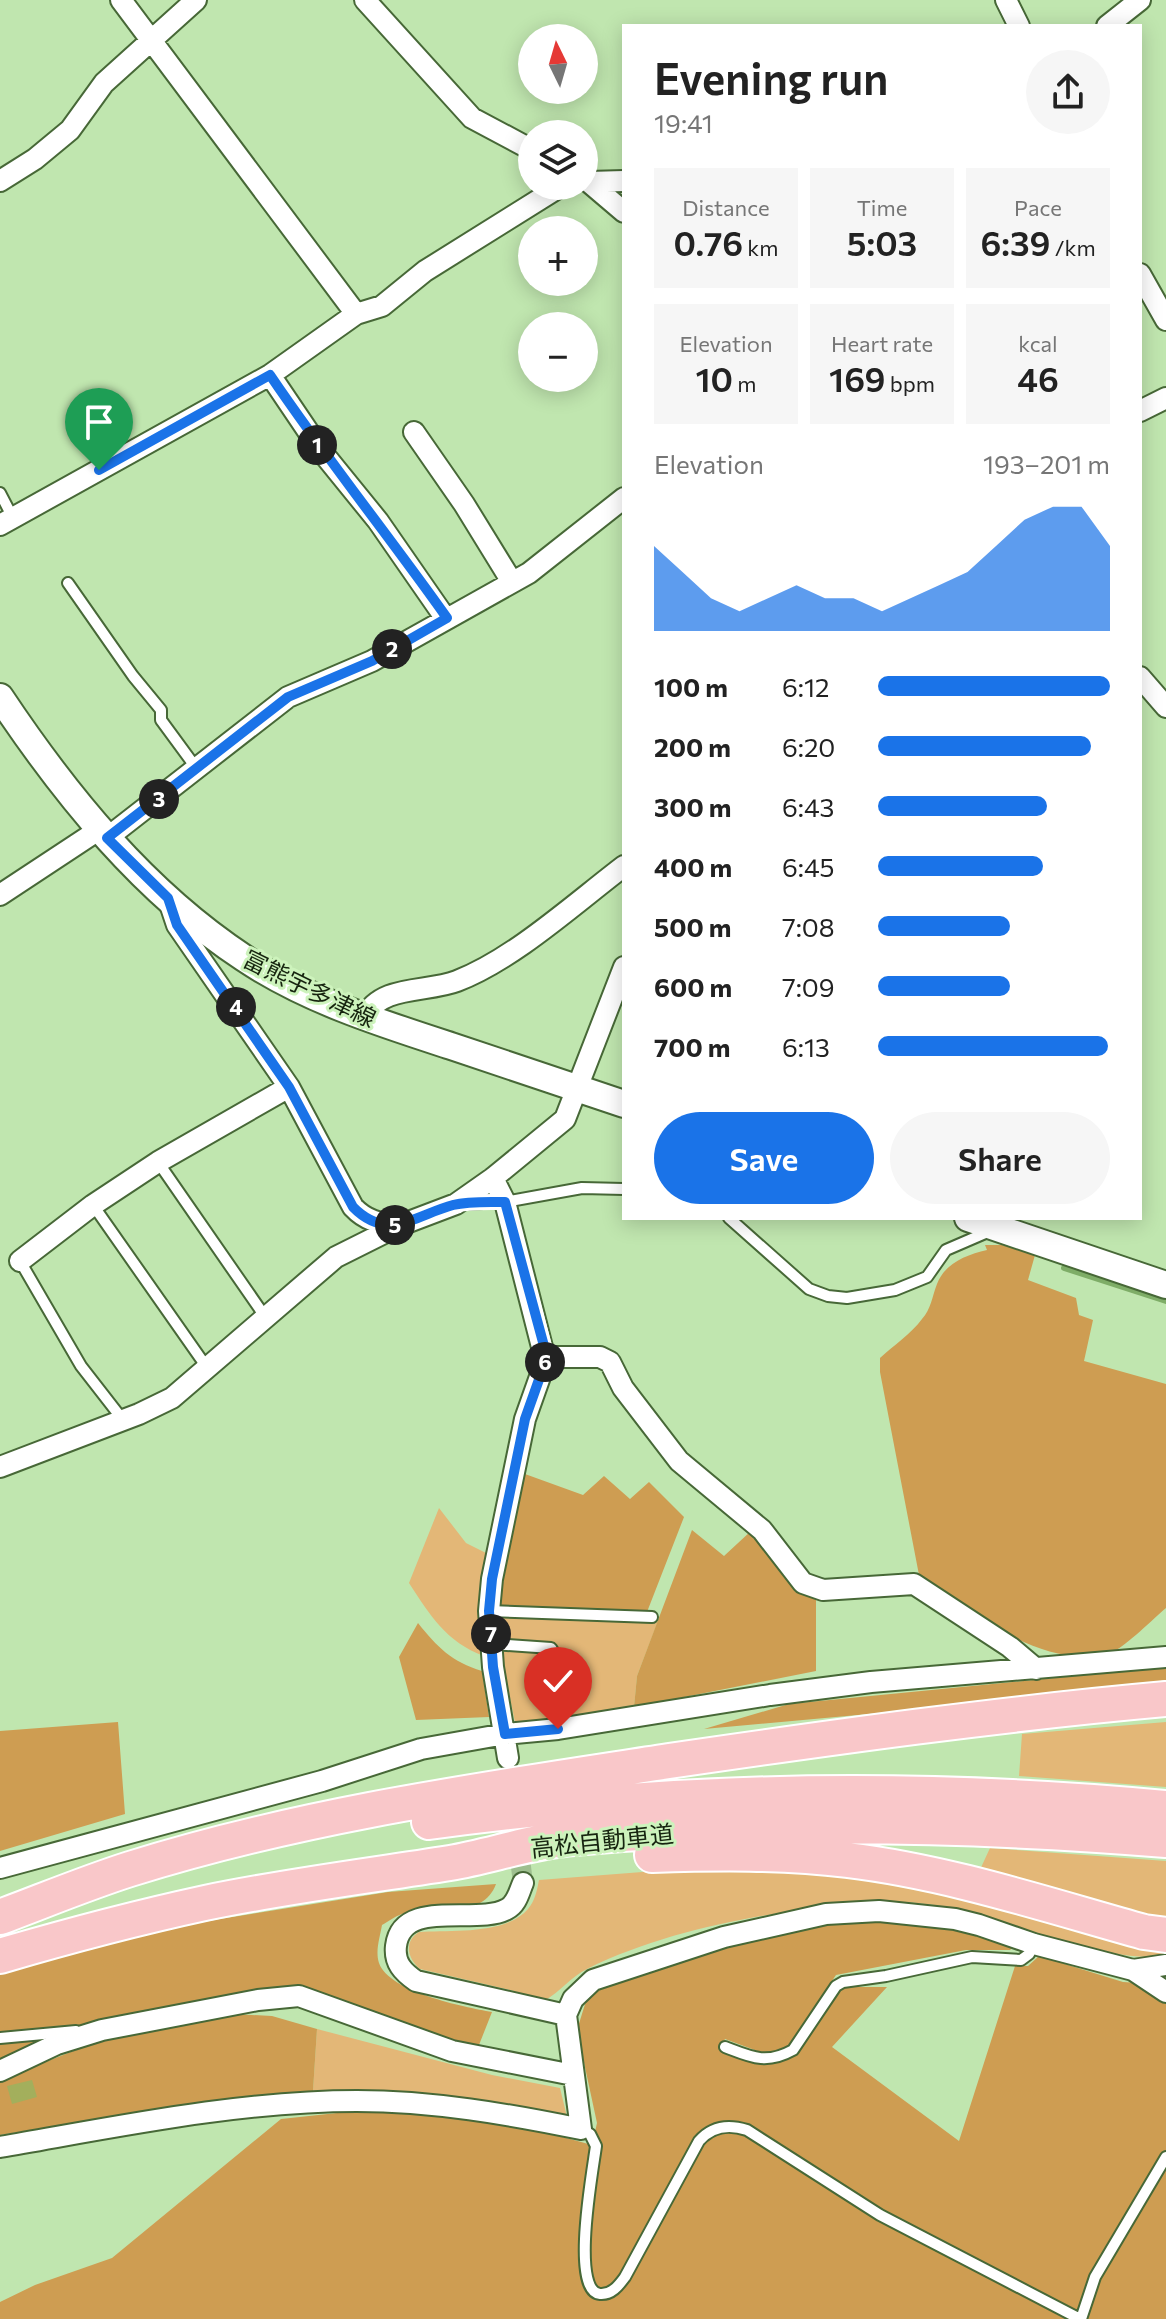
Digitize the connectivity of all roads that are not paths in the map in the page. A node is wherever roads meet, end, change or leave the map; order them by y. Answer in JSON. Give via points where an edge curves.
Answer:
{"nodes":[{"id":1,"x":121,"y":0,"type":"edge"},
{"id":2,"x":196,"y":0,"type":"edge"},
{"id":3,"x":365,"y":0,"type":"edge"},
{"id":4,"x":1006,"y":0,"type":"edge"},
{"id":5,"x":1140,"y":0,"type":"edge"},
{"id":6,"x":1018,"y":24,"type":"edge"},
{"id":7,"x":1110,"y":24,"type":"edge"},
{"id":8,"x":152,"y":40,"type":"junction"},
{"id":9,"x":518,"y":143,"type":"edge"},
{"id":10,"x":598,"y":180,"type":"edge"},
{"id":11,"x":0,"y":181,"type":"edge"},
{"id":12,"x":622,"y":181,"type":"edge"},
{"id":13,"x":598,"y":190,"type":"edge"},
{"id":14,"x":540,"y":200,"type":"edge"},
{"id":15,"x":622,"y":210,"type":"edge"},
{"id":16,"x":1142,"y":278,"type":"edge"},
{"id":17,"x":356,"y":314,"type":"junction"},
{"id":18,"x":1166,"y":320,"type":"edge"},
{"id":19,"x":270,"y":375,"type":"junction"},
{"id":20,"x":1166,"y":398,"type":"edge"},
{"id":21,"x":1142,"y":410,"type":"edge"},
{"id":22,"x":414,"y":432,"type":"dead end"},
{"id":23,"x":0,"y":493,"type":"edge"},
{"id":24,"x":622,"y":500,"type":"edge"},
{"id":25,"x":7,"y":521,"type":"edge"},
{"id":26,"x":512,"y":582,"type":"junction"},
{"id":27,"x":68,"y":583,"type":"dead end"},
{"id":28,"x":446,"y":619,"type":"junction"},
{"id":29,"x":1142,"y":679,"type":"edge"},
{"id":30,"x":0,"y":697,"type":"edge"},
{"id":31,"x":1166,"y":707,"type":"edge"},
{"id":32,"x":197,"y":769,"type":"junction"},
{"id":33,"x":104,"y":834,"type":"junction"},
{"id":34,"x":622,"y":868,"type":"edge"},
{"id":35,"x":0,"y":895,"type":"edge"},
{"id":36,"x":168,"y":898,"type":"junction"},
{"id":37,"x":622,"y":972,"type":"edge"},
{"id":38,"x":364,"y":1018,"type":"junction"},
{"id":39,"x":289,"y":1087,"type":"junction"},
{"id":40,"x":577,"y":1088,"type":"junction"},
{"id":41,"x":622,"y":1103,"type":"edge"},
{"id":42,"x":158,"y":1162,"type":"junction"},
{"id":43,"x":493,"y":1178,"type":"junction"},
{"id":44,"x":622,"y":1189,"type":"edge"},
{"id":45,"x":505,"y":1202,"type":"junction"},
{"id":46,"x":456,"y":1204,"type":"junction"},
{"id":47,"x":93,"y":1205,"type":"junction"},
{"id":48,"x":731,"y":1220,"type":"edge"},
{"id":49,"x":974,"y":1220,"type":"edge"},
{"id":50,"x":398,"y":1226,"type":"junction"},
{"id":51,"x":998,"y":1228,"type":"junction"},
{"id":52,"x":20,"y":1261,"type":"joint"},
{"id":53,"x":1166,"y":1285,"type":"edge"},
{"id":54,"x":266,"y":1318,"type":"junction"},
{"id":55,"x":547,"y":1357,"type":"junction"},
{"id":56,"x":208,"y":1369,"type":"junction"},
{"id":57,"x":123,"y":1420,"type":"junction"},
{"id":58,"x":2,"y":1461,"type":"edge"},
{"id":59,"x":489,"y":1611,"type":"junction"},
{"id":60,"x":652,"y":1617,"type":"dead end"},
{"id":61,"x":492,"y":1644,"type":"junction"},
{"id":62,"x":556,"y":1656,"type":"dead end"},
{"id":63,"x":1166,"y":1657,"type":"edge"},
{"id":64,"x":1036,"y":1669,"type":"junction"},
{"id":65,"x":1166,"y":1699,"type":"edge"},
{"id":66,"x":505,"y":1734,"type":"junction"},
{"id":67,"x":508,"y":1758,"type":"dead end"},
{"id":68,"x":1166,"y":1808,"type":"edge"},
{"id":69,"x":1166,"y":1840,"type":"edge"},
{"id":70,"x":453,"y":1862,"type":"junction"},
{"id":71,"x":0,"y":1868,"type":"edge"},
{"id":72,"x":523,"y":1883,"type":"dead end"},
{"id":73,"x":0,"y":1917,"type":"edge"},
{"id":74,"x":1166,"y":1935,"type":"edge"},
{"id":75,"x":1034,"y":1944,"type":"junction"},
{"id":76,"x":0,"y":1956,"type":"edge"},
{"id":77,"x":1166,"y":1965,"type":"edge"},
{"id":78,"x":1133,"y":1970,"type":"junction"},
{"id":79,"x":1166,"y":1992,"type":"edge"},
{"id":80,"x":566,"y":2015,"type":"junction"},
{"id":81,"x":102,"y":2030,"type":"junction"},
{"id":82,"x":0,"y":2038,"type":"edge"},
{"id":83,"x":725,"y":2047,"type":"dead end"},
{"id":84,"x":0,"y":2071,"type":"edge"},
{"id":85,"x":573,"y":2075,"type":"junction"},
{"id":86,"x":581,"y":2129,"type":"junction"},
{"id":87,"x":0,"y":2147,"type":"edge"},
{"id":88,"x":1166,"y":2157,"type":"edge"},
{"id":89,"x":1075,"y":2318,"type":"edge"}],
"edges":[{"from":1,"to":8,"type":"street"},
{"from":2,"to":8,"type":"street"},
{"from":3,"to":9,"type":"street","via":[[472,118]]},
{"from":4,"to":6,"type":"street"},
{"from":5,"to":7,"type":"street"},
{"from":8,"to":11,"type":"street","via":[[104,83],[70,130]]},
{"from":8,"to":17,"type":"street"},
{"from":10,"to":12,"type":"street"},
{"from":13,"to":15,"type":"street"},
{"from":14,"to":17,"type":"street","via":[[425,271],[382,306]]},
{"from":16,"to":18,"type":"street"},
{"from":17,"to":19,"type":"street"},
{"from":19,"to":25,"type":"street"},
{"from":19,"to":28,"type":"street"},
{"from":20,"to":21,"type":"street"},
{"from":22,"to":26,"type":"street"},
{"from":23,"to":25,"type":"lane"},
{"from":24,"to":26,"type":"street"},
{"from":26,"to":28,"type":"street"},
{"from":27,"to":32,"type":"lane","via":[[161,710],[161,720]]},
{"from":28,"to":32,"type":"street","via":[[372,661],[288,697]]},
{"from":29,"to":31,"type":"street"},
{"from":30,"to":33,"type":"main road","name":"富熊宇多津線"},
{"from":32,"to":33,"type":"street"},
{"from":33,"to":35,"type":"street"},
{"from":33,"to":36,"type":"main road","name":"富熊宇多津線"},
{"from":34,"to":38,"type":"street","via":[[481,969],[436,988],[386,996],[370,1006]]},
{"from":36,"to":38,"type":"main road","name":"富熊宇多津線","via":[[245,959]]},
{"from":36,"to":39,"type":"street","via":[[177,925]]},
{"from":37,"to":40,"type":"street"},
{"from":38,"to":40,"type":"main road","name":"富熊宇多津線"},
{"from":39,"to":42,"type":"street"},
{"from":39,"to":50,"type":"street","via":[[353,1207],[363,1217]]},
{"from":40,"to":41,"type":"main road","name":"富熊宇多津線"},
{"from":40,"to":43,"type":"street","via":[[565,1119]]},
{"from":42,"to":47,"type":"street"},
{"from":42,"to":54,"type":"lane"},
{"from":43,"to":45,"type":"street"},
{"from":43,"to":46,"type":"street"},
{"from":44,"to":45,"type":"lane","via":[[582,1188]]},
{"from":45,"to":46,"type":"lane"},
{"from":45,"to":55,"type":"street"},
{"from":46,"to":50,"type":"street"},
{"from":47,"to":52,"type":"street"},
{"from":47,"to":56,"type":"lane"},
{"from":48,"to":51,"type":"lane","via":[[809,1289],[847,1298],[895,1290],[927,1277],[946,1250]]},
{"from":49,"to":51,"type":"main road"},
{"from":50,"to":54,"type":"street","via":[[336,1257]]},
{"from":51,"to":53,"type":"main road"},
{"from":52,"to":57,"type":"lane","via":[[81,1366]]},
{"from":54,"to":56,"type":"street"},
{"from":55,"to":59,"type":"street","via":[[525,1419]]},
{"from":55,"to":64,"type":"street","via":[[600,1357],[610,1362],[623,1388],[679,1461],[762,1530],[803,1583],[823,1590],[914,1584]]},
{"from":56,"to":57,"type":"street","via":[[172,1398]]},
{"from":57,"to":58,"type":"street"},
{"from":59,"to":60,"type":"lane"},
{"from":59,"to":61,"type":"street"},
{"from":61,"to":62,"type":"lane","via":[[551,1648]]},
{"from":61,"to":66,"type":"street"},
{"from":63,"to":64,"type":"street"},
{"from":64,"to":66,"type":"street","via":[[871,1682]]},
{"from":65,"to":73,"type":"highway","via":[[760,1748],[384,1807],[130,1869]]},
{"from":66,"to":67,"type":"street"},
{"from":66,"to":71,"type":"street","via":[[421,1749]]},
{"from":68,"to":73,"type":"highway","name":"高松自動車道","via":[[813,1792],[704,1795],[481,1815],[253,1852]]},
{"from":69,"to":70,"type":"highway","name":"高松自動車道","via":[[1001,1829],[738,1827],[570,1838]]},
{"from":70,"to":74,"type":"highway","via":[[718,1853],[849,1860],[949,1879]]},
{"from":70,"to":76,"type":"highway","name":"高松自動車道","via":[[206,1902]]},
{"from":72,"to":80,"type":"street","via":[[508,1909],[419,1918],[406,1925],[398,1935],[397,1964],[416,1981]]},
{"from":75,"to":78,"type":"street"},
{"from":75,"to":80,"type":"street","via":[[955,1919],[879,1911],[826,1914],[697,1944],[593,1980]]},
{"from":75,"to":83,"type":"lane","via":[[1021,1960],[972,1957],[843,1982],[793,2050],[782,2056],[758,2059]]},
{"from":77,"to":78,"type":"street"},
{"from":78,"to":79,"type":"street"},
{"from":80,"to":85,"type":"street"},
{"from":81,"to":82,"type":"lane"},
{"from":81,"to":84,"type":"street"},
{"from":81,"to":85,"type":"street","via":[[299,1996],[452,2051]]},
{"from":85,"to":86,"type":"street"},
{"from":86,"to":87,"type":"street","via":[[462,2109],[357,2101],[173,2117]]},
{"from":86,"to":89,"type":"lane","via":[[596,2146],[583,2259],[592,2291],[600,2294],[618,2287],[634,2265],[706,2133],[736,2127],[880,2215]]},
{"from":88,"to":89,"type":"lane"}]}
